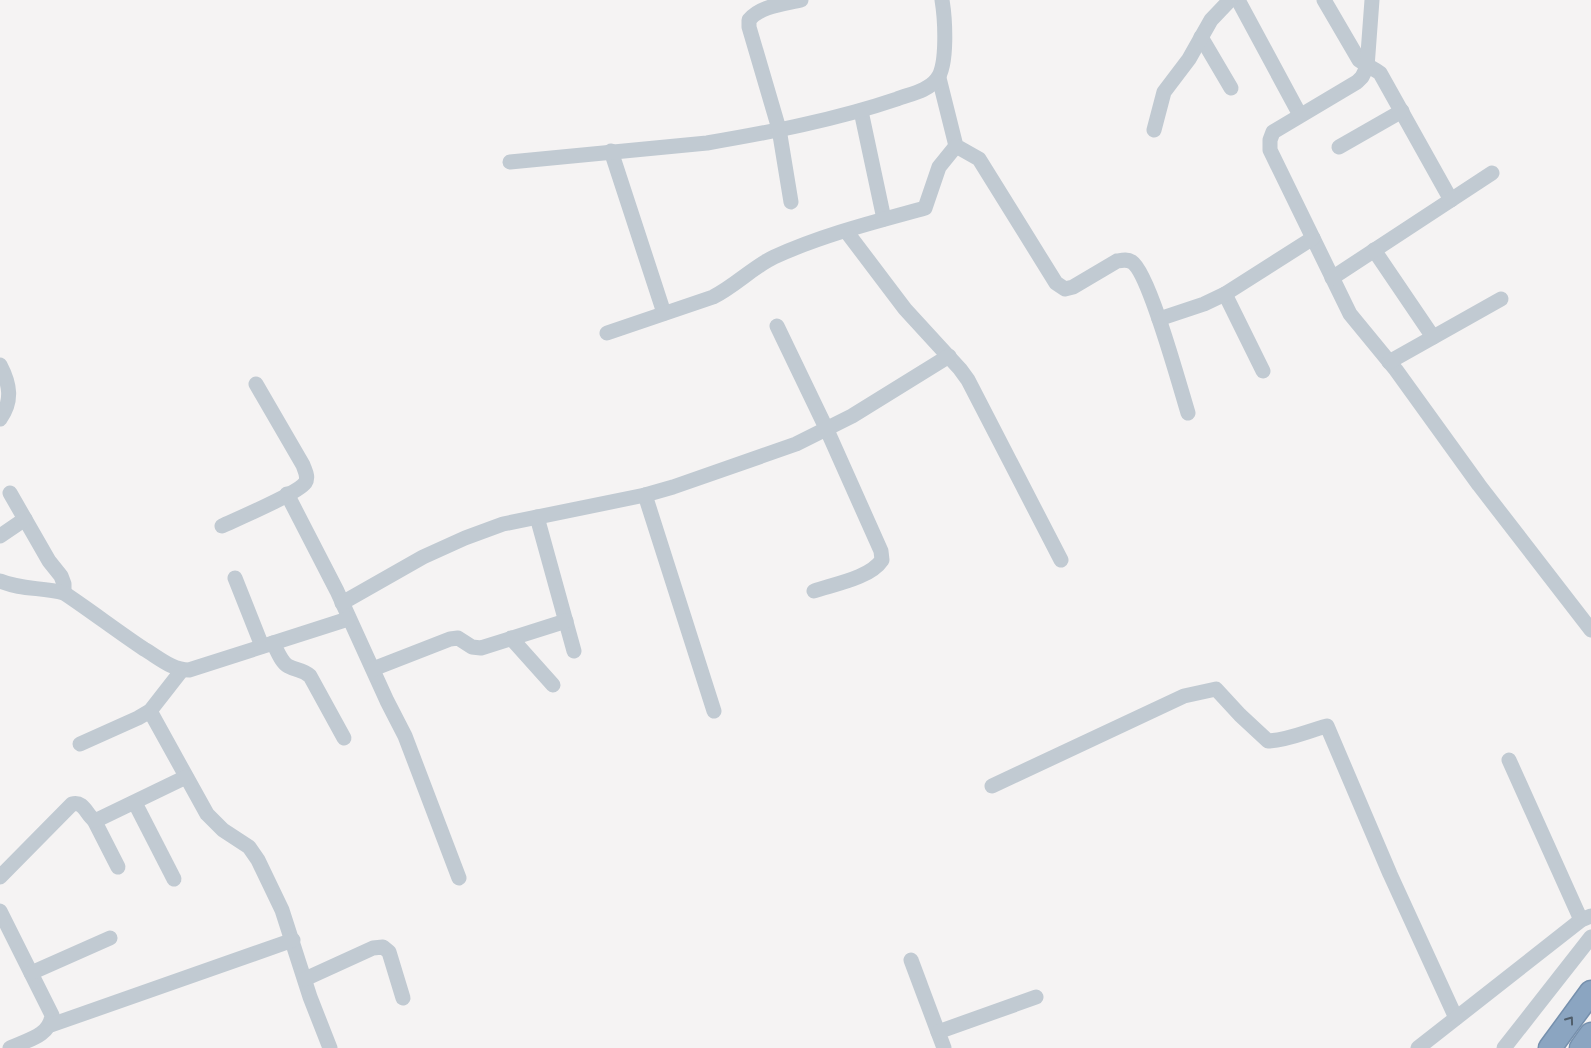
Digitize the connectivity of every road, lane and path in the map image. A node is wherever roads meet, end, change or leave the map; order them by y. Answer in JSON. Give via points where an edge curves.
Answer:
{"nodes":[{"id":1,"x":801,"y":0,"type":"edge"},
{"id":2,"x":942,"y":0,"type":"edge"},
{"id":3,"x":1324,"y":0,"type":"edge"},
{"id":4,"x":1372,"y":0,"type":"edge"},
{"id":5,"x":1230,"y":1,"type":"edge"},
{"id":6,"x":1202,"y":37,"type":"junction"},
{"id":7,"x":1367,"y":67,"type":"junction"},
{"id":8,"x":939,"y":78,"type":"junction"},
{"id":9,"x":1231,"y":88,"type":"dead end"},
{"id":10,"x":1402,"y":110,"type":"junction"},
{"id":11,"x":861,"y":111,"type":"junction"},
{"id":12,"x":1300,"y":115,"type":"junction"},
{"id":13,"x":779,"y":129,"type":"junction"},
{"id":14,"x":1154,"y":130,"type":"dead end"},
{"id":15,"x":956,"y":146,"type":"junction"},
{"id":16,"x":1339,"y":147,"type":"dead end"},
{"id":17,"x":611,"y":151,"type":"junction"},
{"id":18,"x":510,"y":162,"type":"dead end"},
{"id":19,"x":1492,"y":173,"type":"dead end"},
{"id":20,"x":1451,"y":200,"type":"junction"},
{"id":21,"x":791,"y":202,"type":"dead end"},
{"id":22,"x":884,"y":219,"type":"junction"},
{"id":23,"x":846,"y":231,"type":"junction"},
{"id":24,"x":1312,"y":238,"type":"junction"},
{"id":25,"x":1374,"y":250,"type":"junction"},
{"id":26,"x":1332,"y":278,"type":"junction"},
{"id":27,"x":1226,"y":294,"type":"junction"},
{"id":28,"x":1501,"y":299,"type":"dead end"},
{"id":29,"x":664,"y":314,"type":"junction"},
{"id":30,"x":1159,"y":319,"type":"junction"},
{"id":31,"x":777,"y":326,"type":"dead end"},
{"id":32,"x":607,"y":333,"type":"dead end"},
{"id":33,"x":1433,"y":337,"type":"junction"},
{"id":34,"x":949,"y":356,"type":"junction"},
{"id":35,"x":1389,"y":362,"type":"junction"},
{"id":36,"x":0,"y":365,"type":"edge"},
{"id":37,"x":1263,"y":371,"type":"dead end"},
{"id":38,"x":256,"y":384,"type":"dead end"},
{"id":39,"x":1188,"y":412,"type":"dead end"},
{"id":40,"x":0,"y":419,"type":"edge"},
{"id":41,"x":827,"y":430,"type":"junction"},
{"id":42,"x":10,"y":493,"type":"dead end"},
{"id":43,"x":287,"y":494,"type":"junction"},
{"id":44,"x":644,"y":495,"type":"junction"},
{"id":45,"x":537,"y":516,"type":"junction"},
{"id":46,"x":25,"y":519,"type":"junction"},
{"id":47,"x":222,"y":526,"type":"dead end"},
{"id":48,"x":0,"y":536,"type":"edge"},
{"id":49,"x":1061,"y":560,"type":"dead end"},
{"id":50,"x":235,"y":578,"type":"dead end"},
{"id":51,"x":0,"y":581,"type":"edge"},
{"id":52,"x":814,"y":591,"type":"dead end"},
{"id":53,"x":64,"y":593,"type":"junction"},
{"id":54,"x":342,"y":603,"type":"junction"},
{"id":55,"x":348,"y":618,"type":"junction"},
{"id":56,"x":566,"y":621,"type":"junction"},
{"id":57,"x":1591,"y":630,"type":"edge"},
{"id":58,"x":511,"y":638,"type":"junction"},
{"id":59,"x":268,"y":645,"type":"junction"},
{"id":60,"x":574,"y":651,"type":"dead end"},
{"id":61,"x":372,"y":669,"type":"junction"},
{"id":62,"x":182,"y":670,"type":"junction"},
{"id":63,"x":553,"y":685,"type":"dead end"},
{"id":64,"x":150,"y":711,"type":"junction"},
{"id":65,"x":714,"y":711,"type":"dead end"},
{"id":66,"x":344,"y":738,"type":"dead end"},
{"id":67,"x":80,"y":744,"type":"dead end"},
{"id":68,"x":1509,"y":760,"type":"dead end"},
{"id":69,"x":186,"y":777,"type":"junction"},
{"id":70,"x":992,"y":786,"type":"dead end"},
{"id":71,"x":134,"y":803,"type":"junction"},
{"id":72,"x":94,"y":820,"type":"junction"},
{"id":73,"x":118,"y":867,"type":"dead end"},
{"id":74,"x":0,"y":877,"type":"edge"},
{"id":75,"x":459,"y":878,"type":"dead end"},
{"id":76,"x":174,"y":879,"type":"dead end"},
{"id":77,"x":0,"y":911,"type":"edge"},
{"id":78,"x":1586,"y":918,"type":"edge"},
{"id":79,"x":1591,"y":937,"type":"edge"},
{"id":80,"x":110,"y":938,"type":"dead end"},
{"id":81,"x":293,"y":940,"type":"junction"},
{"id":82,"x":911,"y":960,"type":"dead end"},
{"id":83,"x":32,"y":973,"type":"junction"},
{"id":84,"x":305,"y":979,"type":"junction"},
{"id":85,"x":1591,"y":992,"type":"edge"},
{"id":86,"x":1036,"y":997,"type":"dead end"},
{"id":87,"x":403,"y":998,"type":"dead end"},
{"id":88,"x":1456,"y":1018,"type":"junction"},
{"id":89,"x":51,"y":1024,"type":"junction"},
{"id":90,"x":938,"y":1032,"type":"junction"},
{"id":91,"x":1591,"y":1034,"type":"edge"},
{"id":92,"x":10,"y":1048,"type":"edge"},
{"id":93,"x":330,"y":1048,"type":"edge"},
{"id":94,"x":944,"y":1048,"type":"edge"},
{"id":95,"x":1418,"y":1048,"type":"edge"},
{"id":96,"x":1504,"y":1048,"type":"edge"},
{"id":97,"x":1550,"y":1048,"type":"edge"},
{"id":98,"x":1581,"y":1048,"type":"edge"}],
"edges":[{"from":1,"to":13,"type":"street","via":[[754,13],[749,20]]},
{"from":2,"to":8,"type":"street","via":[[943,63]]},
{"from":3,"to":7,"type":"street","via":[[1359,60]]},
{"from":4,"to":7,"type":"street"},
{"from":5,"to":6,"type":"street","via":[[1211,20]]},
{"from":5,"to":12,"type":"street"},
{"from":6,"to":9,"type":"street"},
{"from":6,"to":14,"type":"street","via":[[1164,92]]},
{"from":7,"to":10,"type":"street","via":[[1380,74]]},
{"from":7,"to":12,"type":"street","via":[[1357,82]]},
{"from":8,"to":11,"type":"street","via":[[922,90]]},
{"from":8,"to":15,"type":"street"},
{"from":10,"to":16,"type":"street"},
{"from":10,"to":20,"type":"street"},
{"from":11,"to":13,"type":"street"},
{"from":11,"to":22,"type":"street"},
{"from":12,"to":24,"type":"street","via":[[1273,132],[1270,150]]},
{"from":13,"to":17,"type":"street","via":[[707,143]]},
{"from":13,"to":21,"type":"street"},
{"from":15,"to":22,"type":"street","via":[[940,167],[925,208]]},
{"from":15,"to":30,"type":"street","via":[[979,159],[1056,283],[1065,289],[1073,287],[1117,261],[1125,260],[1133,263],[1139,271]]},
{"from":17,"to":18,"type":"street"},
{"from":17,"to":29,"type":"street"},
{"from":19,"to":20,"type":"street"},
{"from":20,"to":25,"type":"street"},
{"from":22,"to":23,"type":"street"},
{"from":23,"to":29,"type":"street","via":[[772,258],[729,289]]},
{"from":23,"to":34,"type":"street","via":[[905,309]]},
{"from":24,"to":26,"type":"street"},
{"from":24,"to":27,"type":"street"},
{"from":25,"to":26,"type":"street"},
{"from":25,"to":33,"type":"street"},
{"from":26,"to":35,"type":"street","via":[[1350,314]]},
{"from":27,"to":30,"type":"street"},
{"from":27,"to":37,"type":"street"},
{"from":28,"to":33,"type":"street"},
{"from":29,"to":32,"type":"street"},
{"from":30,"to":39,"type":"street"},
{"from":31,"to":41,"type":"street"},
{"from":33,"to":35,"type":"street"},
{"from":34,"to":41,"type":"street"},
{"from":34,"to":49,"type":"street","via":[[968,380]]},
{"from":35,"to":57,"type":"street"},
{"from":36,"to":40,"type":"street","via":[[9,389],[9,401]]},
{"from":38,"to":43,"type":"street","via":[[306,474],[304,485]]},
{"from":41,"to":44,"type":"street","via":[[706,476]]},
{"from":41,"to":52,"type":"street","via":[[881,551],[882,560],[869,572]]},
{"from":42,"to":46,"type":"street"},
{"from":43,"to":47,"type":"street"},
{"from":43,"to":54,"type":"street"},
{"from":44,"to":45,"type":"street"},
{"from":44,"to":65,"type":"street"},
{"from":45,"to":54,"type":"street","via":[[465,538],[403,567]]},
{"from":45,"to":56,"type":"street"},
{"from":46,"to":48,"type":"street"},
{"from":46,"to":53,"type":"street","via":[[61,576]]},
{"from":50,"to":59,"type":"street"},
{"from":51,"to":53,"type":"street","via":[[11,586]]},
{"from":53,"to":62,"type":"street","via":[[121,635]]},
{"from":54,"to":55,"type":"street"},
{"from":55,"to":59,"type":"street"},
{"from":55,"to":61,"type":"street"},
{"from":56,"to":58,"type":"street"},
{"from":56,"to":60,"type":"street"},
{"from":58,"to":61,"type":"street","via":[[476,648],[458,638],[450,639]]},
{"from":58,"to":63,"type":"street"},
{"from":59,"to":62,"type":"street"},
{"from":59,"to":66,"type":"street","via":[[289,667],[310,676]]},
{"from":61,"to":75,"type":"street","via":[[406,736]]},
{"from":62,"to":64,"type":"street"},
{"from":64,"to":67,"type":"street"},
{"from":64,"to":69,"type":"street"},
{"from":68,"to":78,"type":"street"},
{"from":69,"to":71,"type":"street"},
{"from":69,"to":81,"type":"street","via":[[207,814],[249,848],[258,860]]},
{"from":70,"to":88,"type":"street","via":[[1184,696],[1216,688],[1268,741],[1284,740],[1327,726]]},
{"from":71,"to":72,"type":"street"},
{"from":71,"to":76,"type":"street"},
{"from":72,"to":73,"type":"street"},
{"from":72,"to":74,"type":"street","via":[[82,805],[72,804]]},
{"from":77,"to":83,"type":"street"},
{"from":78,"to":88,"type":"street"},
{"from":79,"to":96,"type":"street"},
{"from":80,"to":83,"type":"street"},
{"from":81,"to":84,"type":"street"},
{"from":81,"to":89,"type":"street"},
{"from":82,"to":90,"type":"street"},
{"from":83,"to":89,"type":"street","via":[[52,1016]]},
{"from":84,"to":87,"type":"street","via":[[373,948],[383,947],[389,952]]},
{"from":84,"to":93,"type":"street"},
{"from":97,"to":85,"type":"highway","one_way":true},
{"from":86,"to":90,"type":"street"},
{"from":88,"to":95,"type":"street"},
{"from":89,"to":92,"type":"street","via":[[43,1033]]},
{"from":90,"to":94,"type":"street"},
{"from":91,"to":98,"type":"highway"}]}
